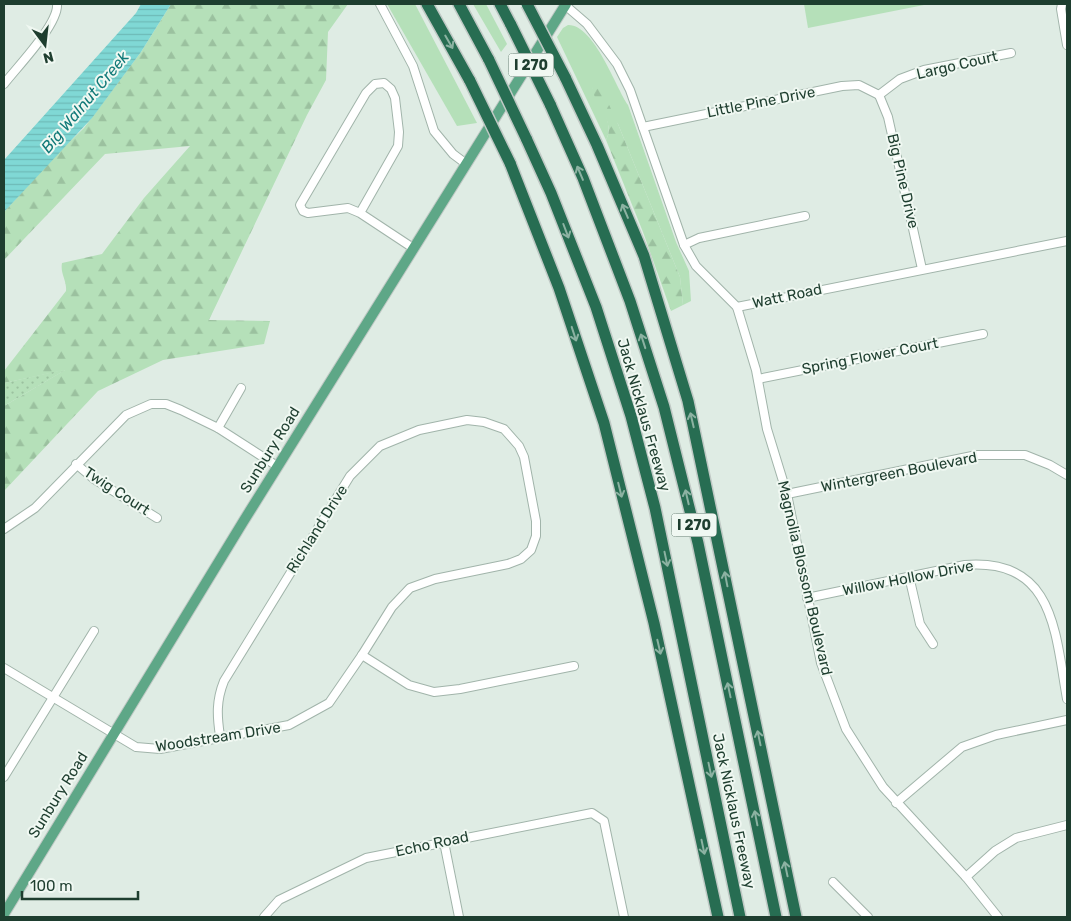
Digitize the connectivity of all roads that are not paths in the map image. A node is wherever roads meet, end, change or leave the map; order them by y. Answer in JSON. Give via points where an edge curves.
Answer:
{"nodes":[{"id":1,"x":56,"y":4,"type":"edge"},
{"id":2,"x":380,"y":4,"type":"edge"},
{"id":3,"x":427,"y":4,"type":"edge"},
{"id":4,"x":459,"y":4,"type":"edge"},
{"id":5,"x":500,"y":4,"type":"edge"},
{"id":6,"x":527,"y":4,"type":"edge"},
{"id":7,"x":1062,"y":4,"type":"edge"},
{"id":8,"x":566,"y":5,"type":"edge"},
{"id":9,"x":1067,"y":45,"type":"edge"},
{"id":10,"x":1010,"y":53,"type":"dead end"},
{"id":11,"x":4,"y":84,"type":"edge"},
{"id":12,"x":879,"y":95,"type":"junction"},
{"id":13,"x":643,"y":127,"type":"junction"},
{"id":14,"x":465,"y":163,"type":"junction"},
{"id":15,"x":360,"y":213,"type":"junction"},
{"id":16,"x":804,"y":216,"type":"dead end"},
{"id":17,"x":1067,"y":241,"type":"edge"},
{"id":18,"x":684,"y":245,"type":"junction"},
{"id":19,"x":413,"y":248,"type":"junction"},
{"id":20,"x":922,"y":268,"type":"junction"},
{"id":21,"x":737,"y":307,"type":"junction"},
{"id":22,"x":983,"y":334,"type":"dead end"},
{"id":23,"x":758,"y":379,"type":"junction"},
{"id":24,"x":240,"y":388,"type":"dead end"},
{"id":25,"x":218,"y":428,"type":"junction"},
{"id":26,"x":504,"y":429,"type":"joint"},
{"id":27,"x":76,"y":464,"type":"junction"},
{"id":28,"x":277,"y":466,"type":"junction"},
{"id":29,"x":1067,"y":475,"type":"edge"},
{"id":30,"x":787,"y":494,"type":"junction"},
{"id":31,"x":157,"y":518,"type":"dead end"},
{"id":32,"x":4,"y":528,"type":"edge"},
{"id":33,"x":909,"y":576,"type":"junction"},
{"id":34,"x":807,"y":598,"type":"junction"},
{"id":35,"x":94,"y":631,"type":"dead end"},
{"id":36,"x":933,"y":644,"type":"dead end"},
{"id":37,"x":362,"y":655,"type":"junction"},
{"id":38,"x":574,"y":666,"type":"dead end"},
{"id":39,"x":4,"y":668,"type":"edge"},
{"id":40,"x":53,"y":697,"type":"junction"},
{"id":41,"x":1067,"y":699,"type":"edge"},
{"id":42,"x":1067,"y":720,"type":"edge"},
{"id":43,"x":113,"y":734,"type":"junction"},
{"id":44,"x":220,"y":736,"type":"junction"},
{"id":45,"x":4,"y":777,"type":"edge"},
{"id":46,"x":896,"y":803,"type":"junction"},
{"id":47,"x":1067,"y":825,"type":"edge"},
{"id":48,"x":444,"y":842,"type":"junction"},
{"id":49,"x":966,"y":877,"type":"junction"},
{"id":50,"x":833,"y":882,"type":"dead end"},
{"id":51,"x":4,"y":914,"type":"edge"},
{"id":52,"x":264,"y":917,"type":"edge"},
{"id":53,"x":459,"y":917,"type":"edge"},
{"id":54,"x":624,"y":917,"type":"edge"},
{"id":55,"x":718,"y":917,"type":"edge"},
{"id":56,"x":740,"y":917,"type":"edge"},
{"id":57,"x":776,"y":917,"type":"edge"},
{"id":58,"x":796,"y":917,"type":"edge"},
{"id":59,"x":868,"y":917,"type":"edge"},
{"id":60,"x":998,"y":917,"type":"edge"}],
"edges":[{"from":1,"to":11,"type":"street","via":[[52,23]]},
{"from":2,"to":14,"type":"street","via":[[413,66],[434,131]]},
{"from":3,"to":55,"type":"highway","one_way":true,"bridge":true,"via":[[510,163],[559,288],[604,423],[657,637]]},
{"from":4,"to":56,"type":"highway","name":"Jack Nicklaus Freeway","number":"I 270","one_way":true,"bridge":true,"via":[[551,193],[596,307],[631,416],[655,508]]},
{"from":57,"to":5,"type":"highway","name":"Jack Nicklaus Freeway","number":"I 270","one_way":true,"bridge":true,"via":[[698,542],[664,407],[630,301],[583,178]]},
{"from":58,"to":6,"type":"highway","one_way":true,"bridge":true,"via":[[688,401],[644,256],[598,145]]},
{"from":7,"to":9,"type":"street"},
{"from":8,"to":13,"type":"street","name":"Watt Road","via":[[587,24],[616,64],[630,90]]},
{"from":8,"to":14,"type":"main road","name":"Sunbury Road"},
{"from":10,"to":12,"type":"street","name":"Largo Court","via":[[924,70],[900,79]]},
{"from":12,"to":13,"type":"street","name":"Little Pine Drive","via":[[859,85],[842,86]]},
{"from":12,"to":20,"type":"street","name":"Big Pine Drive","via":[[888,117]]},
{"from":13,"to":18,"type":"street","name":"Watt Road"},
{"from":14,"to":19,"type":"main road","name":"Sunbury Road"},
{"from":15,"to":15,"type":"street","via":[[342,208],[308,213],[300,205],[366,93],[375,84],[384,83],[391,89],[396,104],[398,146]]},
{"from":15,"to":19,"type":"street"},
{"from":16,"to":18,"type":"street","via":[[699,238]]},
{"from":17,"to":20,"type":"street","name":"Watt Road"},
{"from":18,"to":21,"type":"street","name":"Watt Road","via":[[696,266]]},
{"from":19,"to":28,"type":"main road","name":"Sunbury Road"},
{"from":20,"to":21,"type":"street","name":"Watt Road"},
{"from":21,"to":23,"type":"street","name":"Magnolia Blossom Boulevard"},
{"from":22,"to":23,"type":"street","name":"Spring Flower Court"},
{"from":23,"to":30,"type":"street","name":"Magnolia Blossom Boulevard","via":[[767,429]]},
{"from":24,"to":25,"type":"street"},
{"from":25,"to":27,"type":"street","via":[[166,404],[151,404],[126,415]]},
{"from":25,"to":28,"type":"street"},
{"from":26,"to":37,"type":"street","name":"Woodstream Drive","via":[[524,457],[536,521],[536,536],[531,550],[508,564],[435,578],[410,588],[392,607]]},
{"from":26,"to":44,"type":"street","name":"Richland Drive","via":[[467,420],[419,430],[380,446],[350,476],[224,681],[218,697]]},
{"from":27,"to":31,"type":"street","name":"Twig Court"},
{"from":27,"to":32,"type":"street","via":[[34,508]]},
{"from":28,"to":43,"type":"main road","name":"Sunbury Road"},
{"from":29,"to":30,"type":"street","name":"Wintergreen Boulevard","via":[[1024,455],[977,455]]},
{"from":30,"to":34,"type":"street","name":"Magnolia Blossom Boulevard"},
{"from":33,"to":34,"type":"street","name":"Willow Hollow Drive"},
{"from":33,"to":36,"type":"street","via":[[920,624]]},
{"from":33,"to":41,"type":"street","name":"Willow Hollow Drive","via":[[986,563],[1015,572],[1038,590],[1049,614]]},
{"from":34,"to":46,"type":"street","name":"Magnolia Blossom Boulevard","via":[[821,663],[846,730]]},
{"from":35,"to":40,"type":"street"},
{"from":37,"to":38,"type":"street","via":[[409,685],[434,692]]},
{"from":37,"to":44,"type":"street","name":"Woodstream Drive","via":[[329,702],[305,716],[289,725]]},
{"from":39,"to":40,"type":"street","name":"Woodstream Drive"},
{"from":40,"to":43,"type":"street","name":"Woodstream Drive"},
{"from":40,"to":45,"type":"street"},
{"from":42,"to":46,"type":"street","via":[[996,735],[962,747]]},
{"from":43,"to":44,"type":"street","name":"Woodstream Drive","via":[[136,747],[160,749]]},
{"from":43,"to":51,"type":"main road","name":"Sunbury Road"},
{"from":46,"to":49,"type":"street","name":"Magnolia Blossom Boulevard"},
{"from":47,"to":49,"type":"street","via":[[1016,838]]},
{"from":48,"to":52,"type":"street","name":"Echo Road","via":[[366,858],[279,900]]},
{"from":48,"to":53,"type":"street"},
{"from":48,"to":54,"type":"street","name":"Echo Road","via":[[584,812],[599,816],[606,828]]},
{"from":49,"to":60,"type":"street","name":"Magnolia Blossom Boulevard"},
{"from":50,"to":59,"type":"street"}]}
